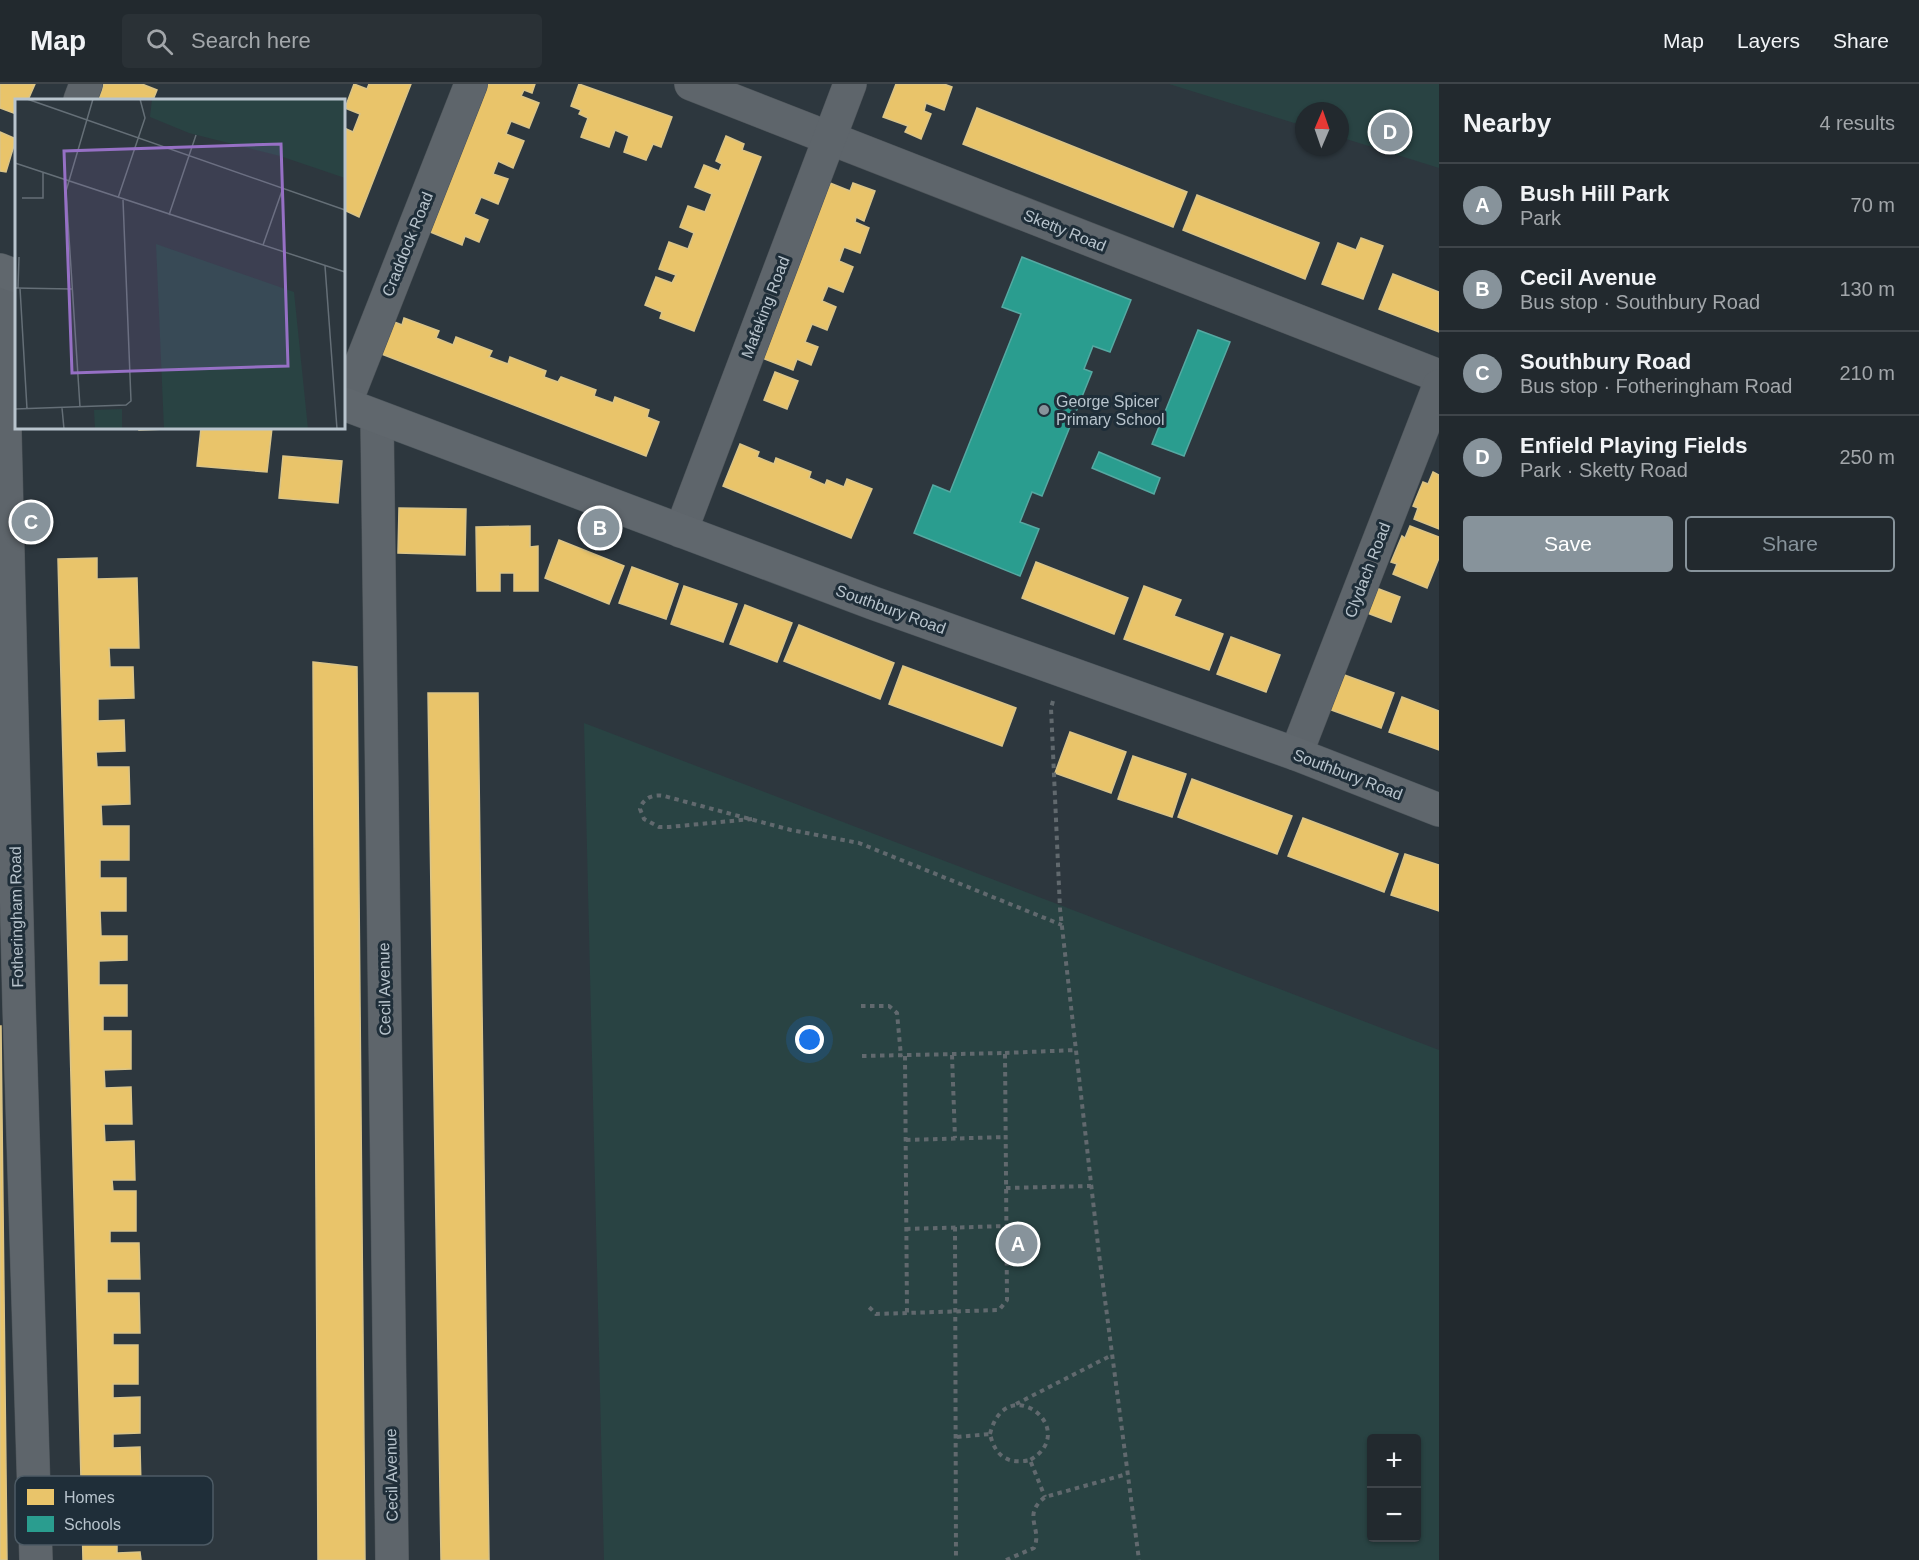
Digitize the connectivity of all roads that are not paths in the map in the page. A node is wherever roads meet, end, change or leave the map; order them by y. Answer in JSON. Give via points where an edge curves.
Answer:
{"nodes":[{"id":1,"x":86,"y":84,"type":"edge"},
{"id":2,"x":471,"y":84,"type":"edge"},
{"id":3,"x":691,"y":84,"type":"edge"},
{"id":4,"x":850,"y":84,"type":"edge"},
{"id":5,"x":80,"y":99,"type":"edge"},
{"id":6,"x":830,"y":137,"type":"junction"},
{"id":7,"x":0,"y":270,"type":"edge"},
{"id":8,"x":15,"y":276,"type":"edge"},
{"id":9,"x":15,"y":280,"type":"edge"},
{"id":10,"x":1439,"y":376,"type":"edge"},
{"id":11,"x":1439,"y":386,"type":"edge"},
{"id":12,"x":345,"y":401,"type":"edge"},
{"id":13,"x":345,"y":404,"type":"edge"},
{"id":14,"x":377,"y":418,"type":"junction"},
{"id":15,"x":681,"y":531,"type":"junction"},
{"id":16,"x":1296,"y":754,"type":"junction"},
{"id":17,"x":1439,"y":810,"type":"edge"},
{"id":18,"x":9,"y":1004,"type":"edge"},
{"id":19,"x":32,"y":1476,"type":"edge"},
{"id":20,"x":35,"y":1545,"type":"edge"},
{"id":21,"x":36,"y":1560,"type":"edge"},
{"id":22,"x":392,"y":1560,"type":"edge"}],
"edges":[{"from":1,"to":5,"type":"street"},
{"from":2,"to":12,"type":"street","name":"Craddock Road"},
{"from":3,"to":6,"type":"street","name":"Sketty Road"},
{"from":4,"to":6,"type":"street","name":"Mafeking Road"},
{"from":6,"to":10,"type":"street","name":"Sketty Road"},
{"from":6,"to":15,"type":"street","name":"Mafeking Road"},
{"from":7,"to":8,"type":"main road"},
{"from":9,"to":18,"type":"street","name":"Fotheringham Road","via":[[6,315],[3,351]]},
{"from":11,"to":16,"type":"street","name":"Clydach Road"},
{"from":13,"to":14,"type":"main road","name":"Southbury Road"},
{"from":14,"to":15,"type":"main road","name":"Southbury Road"},
{"from":14,"to":22,"type":"street","name":"Cecil Avenue"},
{"from":15,"to":16,"type":"main road","name":"Southbury Road","via":[[1083,680]]},
{"from":16,"to":17,"type":"main road","name":"Southbury Road"},
{"from":18,"to":19,"type":"street","name":"Fotheringham Road"},
{"from":20,"to":21,"type":"street","name":"Fotheringham Road"}]}
